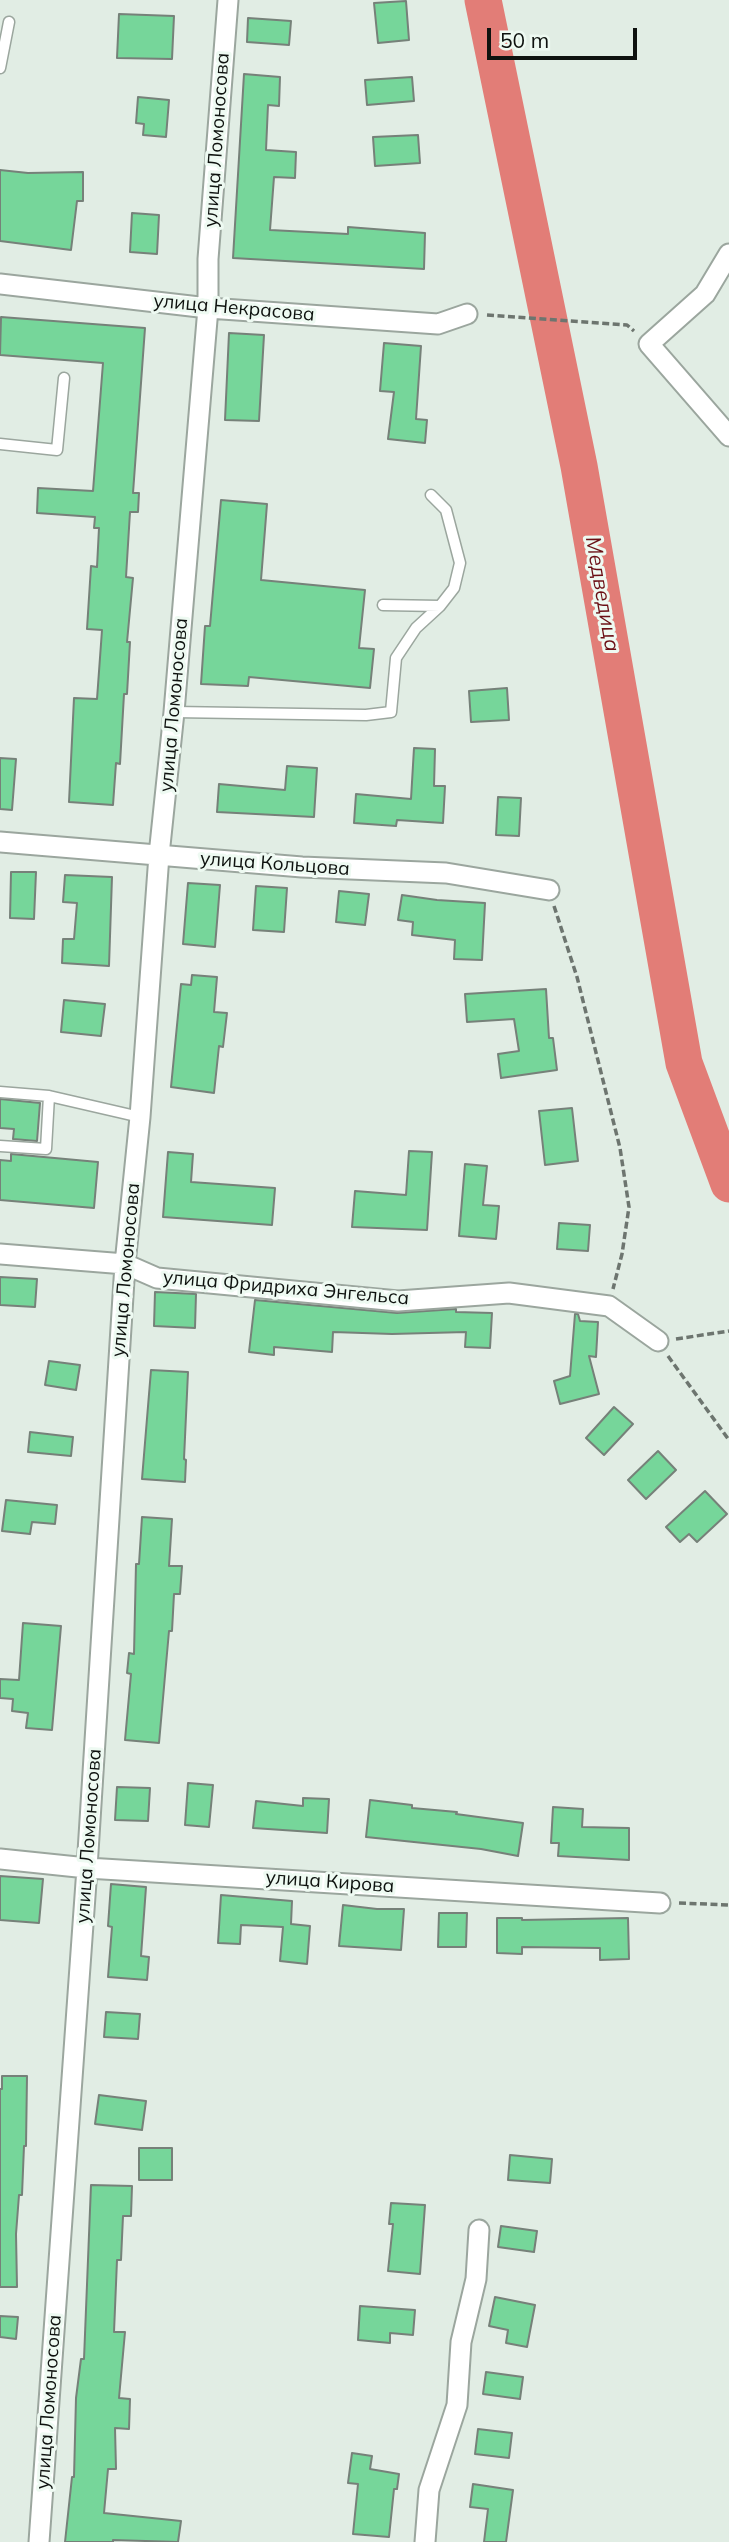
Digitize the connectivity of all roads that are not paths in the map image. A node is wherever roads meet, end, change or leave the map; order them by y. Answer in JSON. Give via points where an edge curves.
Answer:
{"nodes":[{"id":1,"x":228,"y":0,"type":"edge"},
{"id":2,"x":9,"y":22,"type":"dead end"},
{"id":3,"x":0,"y":68,"type":"edge"},
{"id":4,"x":729,"y":254,"type":"edge"},
{"id":5,"x":0,"y":284,"type":"edge"},
{"id":6,"x":208,"y":308,"type":"junction"},
{"id":7,"x":467,"y":314,"type":"road end"},
{"id":8,"x":64,"y":378,"type":"dead end"},
{"id":9,"x":729,"y":435,"type":"edge"},
{"id":10,"x":0,"y":444,"type":"edge"},
{"id":11,"x":431,"y":495,"type":"dead end"},
{"id":12,"x":383,"y":605,"type":"dead end"},
{"id":13,"x":440,"y":606,"type":"junction"},
{"id":14,"x":174,"y":712,"type":"junction"},
{"id":15,"x":0,"y":842,"type":"edge"},
{"id":16,"x":159,"y":855,"type":"junction"},
{"id":17,"x":549,"y":890,"type":"road end"},
{"id":18,"x":0,"y":1092,"type":"edge"},
{"id":19,"x":49,"y":1096,"type":"junction"},
{"id":20,"x":140,"y":1117,"type":"junction"},
{"id":21,"x":0,"y":1146,"type":"edge"},
{"id":22,"x":0,"y":1254,"type":"edge"},
{"id":23,"x":125,"y":1264,"type":"junction"},
{"id":24,"x":658,"y":1341,"type":"road end"},
{"id":25,"x":0,"y":1859,"type":"edge"},
{"id":26,"x":87,"y":1868,"type":"junction"},
{"id":27,"x":660,"y":1903,"type":"road end"},
{"id":28,"x":479,"y":2230,"type":"dead end"},
{"id":29,"x":39,"y":2542,"type":"edge"},
{"id":30,"x":425,"y":2542,"type":"edge"}],
"edges":[{"from":1,"to":6,"type":"street","name":"улица Ломоносова"},
{"from":2,"to":3,"type":"lane"},
{"from":4,"to":9,"type":"street","via":[[705,294],[649,344]]},
{"from":5,"to":6,"type":"street","name":"улица Некрасова"},
{"from":6,"to":7,"type":"street","name":"улица Некрасова","via":[[438,324]]},
{"from":6,"to":14,"type":"street","name":"улица Ломоносова"},
{"from":8,"to":10,"type":"lane","via":[[57,450]]},
{"from":11,"to":13,"type":"lane","via":[[446,510],[460,563],[454,588]]},
{"from":12,"to":13,"type":"lane"},
{"from":13,"to":14,"type":"lane","via":[[416,628],[396,659],[391,712]]},
{"from":14,"to":16,"type":"street","name":"улица Ломоносова"},
{"from":15,"to":16,"type":"street","name":"улица Кольцова"},
{"from":16,"to":17,"type":"street","name":"улица Кольцова","via":[[446,873]]},
{"from":16,"to":20,"type":"street","name":"улица Ломоносова"},
{"from":18,"to":19,"type":"lane"},
{"from":19,"to":20,"type":"lane"},
{"from":19,"to":21,"type":"lane","via":[[46,1149]]},
{"from":20,"to":23,"type":"street","name":"улица Ломоносова"},
{"from":22,"to":23,"type":"street","name":"улица Фридриха Энгельса"},
{"from":23,"to":24,"type":"street","name":"улица Фридриха Энгельса","via":[[156,1278],[398,1301],[509,1293],[609,1306]]},
{"from":23,"to":26,"type":"street","name":"улица Ломоносова"},
{"from":25,"to":26,"type":"street","name":"улица Кирова"},
{"from":26,"to":27,"type":"street","name":"улица Кирова"},
{"from":26,"to":29,"type":"street","name":"улица Ломоносова"},
{"from":28,"to":30,"type":"street","via":[[477,2278],[461,2342],[457,2405],[429,2490]]}]}
